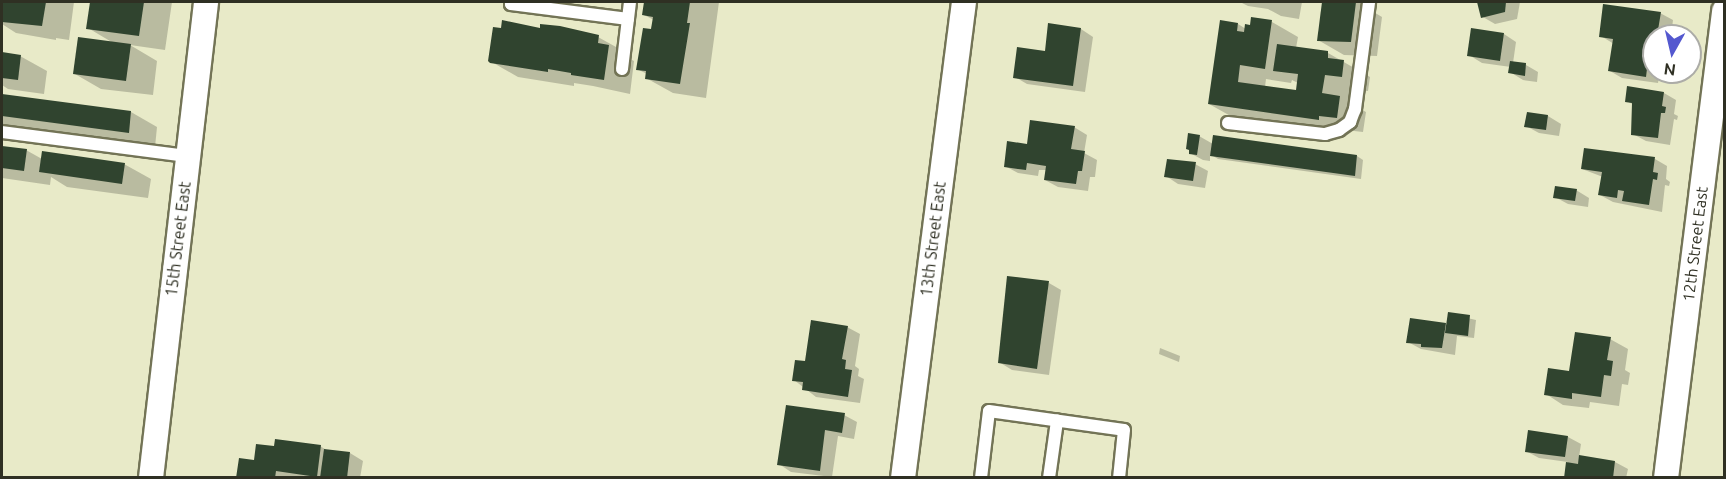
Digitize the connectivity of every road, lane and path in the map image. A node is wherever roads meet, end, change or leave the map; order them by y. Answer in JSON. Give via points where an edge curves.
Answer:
{"nodes":[{"id":1,"x":206,"y":2,"type":"edge"},
{"id":2,"x":512,"y":2,"type":"edge"},
{"id":3,"x":630,"y":2,"type":"edge"},
{"id":4,"x":964,"y":2,"type":"edge"},
{"id":5,"x":1369,"y":2,"type":"edge"},
{"id":6,"x":1725,"y":10,"type":"edge"},
{"id":7,"x":628,"y":19,"type":"junction"},
{"id":8,"x":622,"y":69,"type":"dead end"},
{"id":9,"x":1228,"y":123,"type":"dead end"},
{"id":10,"x":2,"y":132,"type":"edge"},
{"id":11,"x":188,"y":156,"type":"junction"},
{"id":12,"x":1057,"y":421,"type":"junction"},
{"id":13,"x":151,"y":477,"type":"edge"},
{"id":14,"x":903,"y":477,"type":"edge"},
{"id":15,"x":981,"y":477,"type":"edge"},
{"id":16,"x":1049,"y":477,"type":"edge"},
{"id":17,"x":1119,"y":477,"type":"edge"},
{"id":18,"x":1666,"y":477,"type":"edge"}],
"edges":[{"from":1,"to":11,"type":"street","name":"15th Street East"},
{"from":2,"to":7,"type":"lane"},
{"from":3,"to":7,"type":"lane"},
{"from":4,"to":14,"type":"street","name":"13th Street East"},
{"from":5,"to":9,"type":"lane","via":[[1350,122],[1325,134]]},
{"from":6,"to":18,"type":"street","name":"12th Street East"},
{"from":7,"to":8,"type":"lane"},
{"from":10,"to":11,"type":"lane"},
{"from":11,"to":13,"type":"street","name":"15th Street East"},
{"from":12,"to":15,"type":"lane","via":[[989,411]]},
{"from":12,"to":16,"type":"lane"},
{"from":12,"to":17,"type":"lane","via":[[1124,430]]}]}
